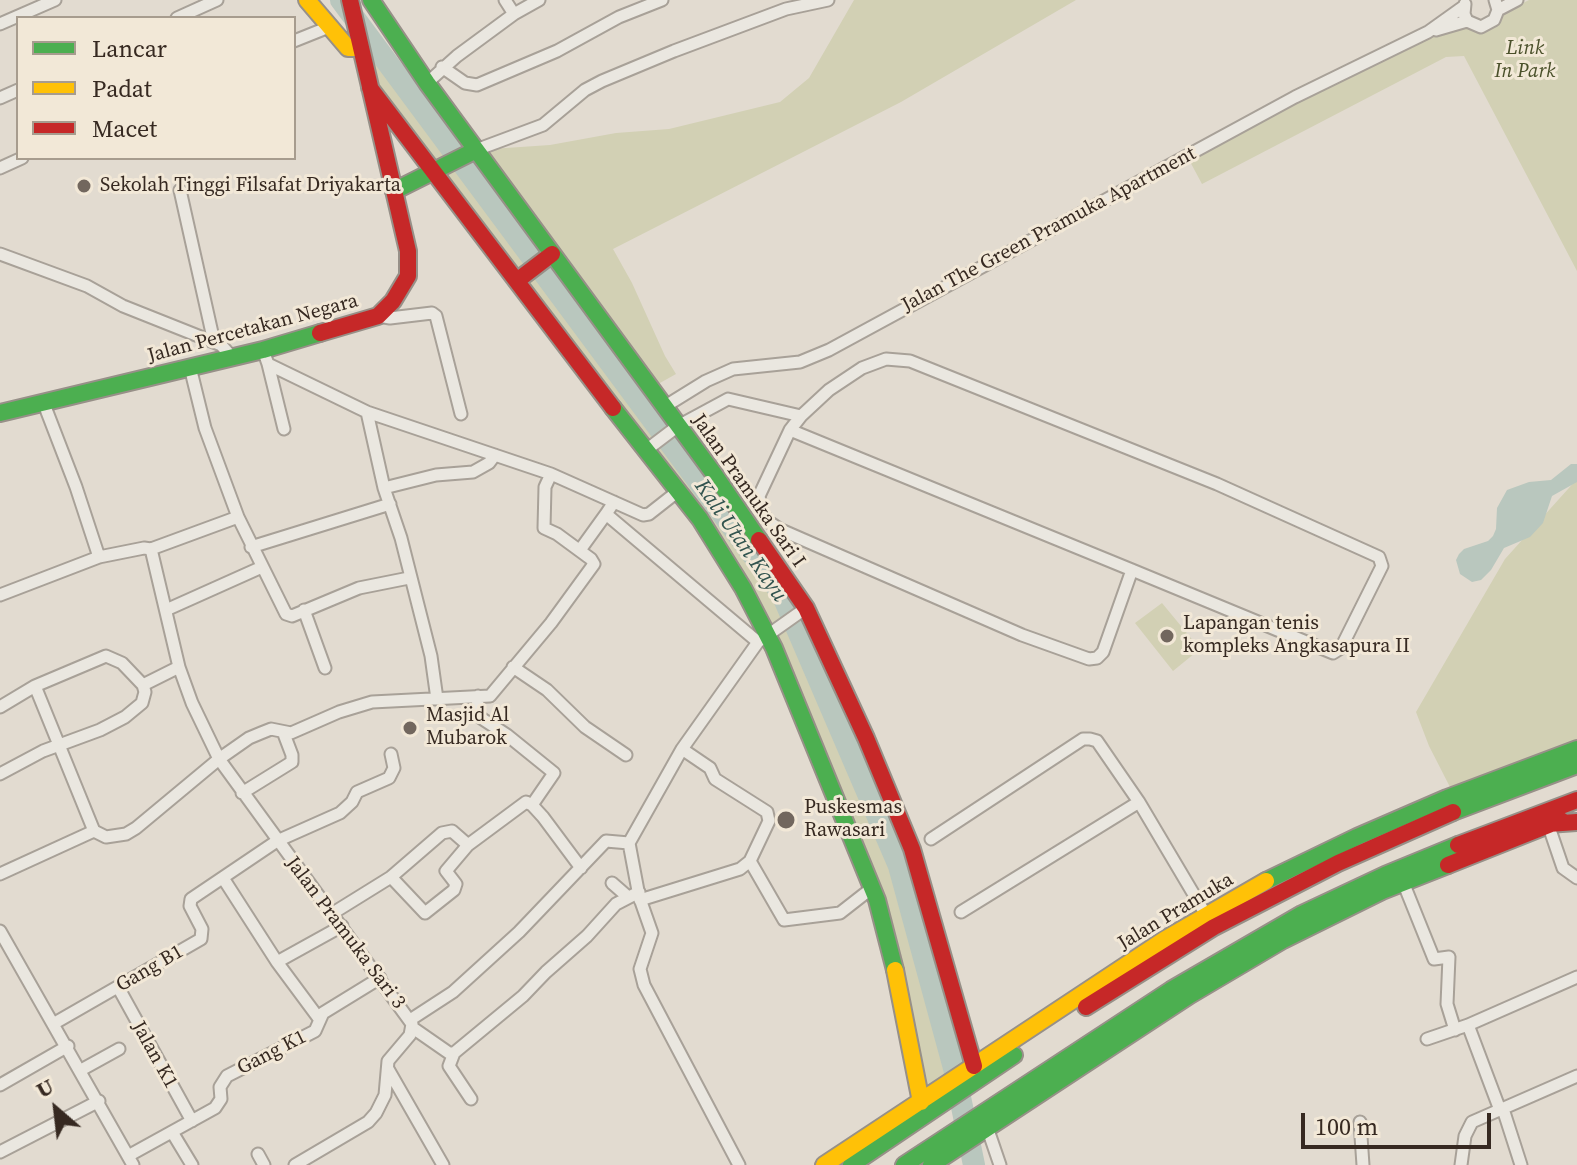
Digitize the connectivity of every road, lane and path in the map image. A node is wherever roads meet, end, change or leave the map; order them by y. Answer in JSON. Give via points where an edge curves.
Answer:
{"nodes":[{"id":1,"x":55,"y":0,"type":"edge"},
{"id":2,"x":217,"y":0,"type":"edge"},
{"id":3,"x":307,"y":0,"type":"edge"},
{"id":4,"x":350,"y":0,"type":"edge"},
{"id":5,"x":371,"y":0,"type":"edge"},
{"id":6,"x":505,"y":0,"type":"edge"},
{"id":7,"x":539,"y":0,"type":"edge"},
{"id":8,"x":662,"y":0,"type":"edge"},
{"id":9,"x":828,"y":0,"type":"edge"},
{"id":10,"x":1517,"y":0,"type":"edge"},
{"id":11,"x":1465,"y":3,"type":"edge"},
{"id":12,"x":1496,"y":5,"type":"edge"},
{"id":13,"x":514,"y":14,"type":"junction"},
{"id":14,"x":18,"y":16,"type":"edge"},
{"id":15,"x":181,"y":16,"type":"edge"},
{"id":16,"x":1467,"y":21,"type":"junction"},
{"id":17,"x":329,"y":27,"type":"junction"},
{"id":18,"x":1428,"y":32,"type":"junction"},
{"id":19,"x":296,"y":40,"type":"edge"},
{"id":20,"x":359,"y":48,"type":"junction"},
{"id":21,"x":442,"y":67,"type":"junction"},
{"id":22,"x":427,"y":83,"type":"junction"},
{"id":23,"x":370,"y":88,"type":"junction"},
{"id":24,"x":473,"y":152,"type":"junction"},
{"id":25,"x":440,"y":169,"type":"junction"},
{"id":26,"x":180,"y":190,"type":"dead end"},
{"id":27,"x":394,"y":191,"type":"junction"},
{"id":28,"x":0,"y":254,"type":"edge"},
{"id":29,"x":550,"y":256,"type":"junction"},
{"id":30,"x":519,"y":279,"type":"junction"},
{"id":31,"x":378,"y":316,"type":"junction"},
{"id":32,"x":214,"y":342,"type":"junction"},
{"id":33,"x":232,"y":357,"type":"junction"},
{"id":34,"x":265,"y":357,"type":"junction"},
{"id":35,"x":190,"y":367,"type":"junction"},
{"id":36,"x":44,"y":404,"type":"junction"},
{"id":37,"x":664,"y":407,"type":"junction"},
{"id":38,"x":367,"y":412,"type":"junction"},
{"id":39,"x":0,"y":413,"type":"edge"},
{"id":40,"x":461,"y":414,"type":"dead end"},
{"id":41,"x":801,"y":416,"type":"junction"},
{"id":42,"x":284,"y":429,"type":"dead end"},
{"id":43,"x":674,"y":430,"type":"junction"},
{"id":44,"x":790,"y":430,"type":"junction"},
{"id":45,"x":649,"y":448,"type":"junction"},
{"id":46,"x":495,"y":455,"type":"junction"},
{"id":47,"x":551,"y":474,"type":"junction"},
{"id":48,"x":384,"y":488,"type":"junction"},
{"id":49,"x":677,"y":492,"type":"junction"},
{"id":50,"x":614,"y":502,"type":"junction"},
{"id":51,"x":390,"y":504,"type":"junction"},
{"id":52,"x":606,"y":514,"type":"junction"},
{"id":53,"x":238,"y":517,"type":"junction"},
{"id":54,"x":251,"y":547,"type":"junction"},
{"id":55,"x":151,"y":549,"type":"junction"},
{"id":56,"x":580,"y":550,"type":"junction"},
{"id":57,"x":99,"y":557,"type":"junction"},
{"id":58,"x":262,"y":567,"type":"junction"},
{"id":59,"x":1132,"y":570,"type":"junction"},
{"id":60,"x":409,"y":578,"type":"junction"},
{"id":61,"x":0,"y":595,"type":"edge"},
{"id":62,"x":805,"y":609,"type":"junction"},
{"id":63,"x":166,"y":610,"type":"junction"},
{"id":64,"x":304,"y":610,"type":"junction"},
{"id":65,"x":761,"y":632,"type":"junction"},
{"id":66,"x":179,"y":667,"type":"junction"},
{"id":67,"x":513,"y":667,"type":"junction"},
{"id":68,"x":325,"y":668,"type":"dead end"},
{"id":69,"x":143,"y":685,"type":"junction"},
{"id":70,"x":35,"y":686,"type":"junction"},
{"id":71,"x":478,"y":696,"type":"junction"},
{"id":72,"x":437,"y":699,"type":"junction"},
{"id":73,"x":0,"y":707,"type":"edge"},
{"id":74,"x":284,"y":734,"type":"junction"},
{"id":75,"x":59,"y":745,"type":"junction"},
{"id":76,"x":682,"y":749,"type":"junction"},
{"id":77,"x":1577,"y":749,"type":"edge"},
{"id":78,"x":391,"y":754,"type":"dead end"},
{"id":79,"x":626,"y":755,"type":"dead end"},
{"id":80,"x":219,"y":759,"type":"junction"},
{"id":81,"x":1577,"y":765,"type":"edge"},
{"id":82,"x":0,"y":774,"type":"edge"},
{"id":83,"x":242,"y":793,"type":"junction"},
{"id":84,"x":1447,"y":798,"type":"junction"},
{"id":85,"x":1577,"y":800,"type":"edge"},
{"id":86,"x":1139,"y":802,"type":"junction"},
{"id":87,"x":532,"y":805,"type":"junction"},
{"id":88,"x":1469,"y":805,"type":"junction"},
{"id":89,"x":1521,"y":819,"type":"junction"},
{"id":90,"x":1569,"y":822,"type":"edge"},
{"id":91,"x":94,"y":831,"type":"junction"},
{"id":92,"x":931,"y":839,"type":"dead end"},
{"id":93,"x":277,"y":841,"type":"junction"},
{"id":94,"x":629,"y":843,"type":"junction"},
{"id":95,"x":468,"y":845,"type":"junction"},
{"id":96,"x":750,"y":861,"type":"junction"},
{"id":97,"x":581,"y":868,"type":"junction"},
{"id":98,"x":0,"y":874,"type":"edge"},
{"id":99,"x":391,"y":877,"type":"junction"},
{"id":100,"x":223,"y":878,"type":"junction"},
{"id":101,"x":1577,"y":878,"type":"edge"},
{"id":102,"x":1403,"y":882,"type":"junction"},
{"id":103,"x":612,"y":883,"type":"dead end"},
{"id":104,"x":872,"y":888,"type":"junction"},
{"id":105,"x":636,"y":896,"type":"junction"},
{"id":106,"x":961,"y":912,"type":"dead end"},
{"id":107,"x":333,"y":913,"type":"junction"},
{"id":108,"x":1302,"y":914,"type":"junction"},
{"id":109,"x":1210,"y":922,"type":"junction"},
{"id":110,"x":342,"y":926,"type":"junction"},
{"id":111,"x":0,"y":931,"type":"edge"},
{"id":112,"x":1283,"y":940,"type":"junction"},
{"id":113,"x":277,"y":962,"type":"junction"},
{"id":114,"x":1577,"y":977,"type":"edge"},
{"id":115,"x":380,"y":978,"type":"junction"},
{"id":116,"x":118,"y":987,"type":"junction"},
{"id":117,"x":320,"y":1020,"type":"junction"},
{"id":118,"x":53,"y":1024,"type":"junction"},
{"id":119,"x":412,"y":1024,"type":"junction"},
{"id":120,"x":1468,"y":1025,"type":"junction"},
{"id":121,"x":1455,"y":1030,"type":"junction"},
{"id":122,"x":1427,"y":1039,"type":"dead end"},
{"id":123,"x":68,"y":1046,"type":"junction"},
{"id":124,"x":119,"y":1049,"type":"dead end"},
{"id":125,"x":454,"y":1053,"type":"junction"},
{"id":126,"x":388,"y":1068,"type":"junction"},
{"id":127,"x":81,"y":1070,"type":"junction"},
{"id":128,"x":973,"y":1072,"type":"junction"},
{"id":129,"x":1577,"y":1076,"type":"edge"},
{"id":130,"x":0,"y":1085,"type":"edge"},
{"id":131,"x":951,"y":1089,"type":"junction"},
{"id":132,"x":471,"y":1099,"type":"dead end"},
{"id":133,"x":99,"y":1101,"type":"junction"},
{"id":134,"x":921,"y":1102,"type":"junction"},
{"id":135,"x":1502,"y":1110,"type":"junction"},
{"id":136,"x":192,"y":1121,"type":"junction"},
{"id":137,"x":1360,"y":1122,"type":"dead end"},
{"id":138,"x":885,"y":1125,"type":"junction"},
{"id":139,"x":981,"y":1125,"type":"junction"},
{"id":140,"x":172,"y":1132,"type":"junction"},
{"id":141,"x":956,"y":1139,"type":"junction"},
{"id":142,"x":882,"y":1144,"type":"junction"},
{"id":143,"x":0,"y":1152,"type":"edge"},
{"id":144,"x":131,"y":1162,"type":"edge"},
{"id":145,"x":192,"y":1165,"type":"edge"},
{"id":146,"x":295,"y":1165,"type":"edge"},
{"id":147,"x":443,"y":1165,"type":"edge"},
{"id":148,"x":739,"y":1165,"type":"edge"},
{"id":149,"x":824,"y":1165,"type":"edge"},
{"id":150,"x":851,"y":1165,"type":"edge"},
{"id":151,"x":904,"y":1165,"type":"edge"},
{"id":152,"x":931,"y":1165,"type":"edge"},
{"id":153,"x":1000,"y":1165,"type":"edge"},
{"id":154,"x":1363,"y":1165,"type":"edge"},
{"id":155,"x":1461,"y":1165,"type":"edge"},
{"id":156,"x":1521,"y":1165,"type":"edge"}],
"edges":[{"from":1,"to":14,"type":"street"},
{"from":2,"to":15,"type":"street"},
{"from":3,"to":17,"type":"main road"},
{"from":4,"to":20,"type":"main road","name":"Jalan Percetakan Negara"},
{"from":5,"to":22,"type":"main road","name":"Jalan Pramuka Sari I"},
{"from":6,"to":13,"type":"street"},
{"from":7,"to":13,"type":"street"},
{"from":8,"to":21,"type":"street","via":[[477,85]]},
{"from":9,"to":24,"type":"street","via":[[786,9],[602,81],[543,125]]},
{"from":10,"to":12,"type":"street"},
{"from":11,"to":16,"type":"street"},
{"from":11,"to":18,"type":"street","name":"Jalan The Green Pramuka Apartment"},
{"from":12,"to":16,"type":"street","name":"Jalan The Green Pramuka Apartment","via":[[1489,25]]},
{"from":13,"to":21,"type":"street"},
{"from":16,"to":18,"type":"street","name":"Jalan The Green Pramuka Apartment"},
{"from":17,"to":19,"type":"street"},
{"from":17,"to":20,"type":"main road","via":[[348,48]]},
{"from":18,"to":37,"type":"street","name":"Jalan The Green Pramuka Apartment","via":[[1295,97],[829,350],[800,362],[733,369]]},
{"from":20,"to":23,"type":"main road","name":"Jalan Percetakan Negara"},
{"from":21,"to":22,"type":"street"},
{"from":22,"to":24,"type":"main road","name":"Jalan Pramuka Sari I"},
{"from":23,"to":25,"type":"main road"},
{"from":23,"to":27,"type":"main road","name":"Jalan Percetakan Negara"},
{"from":24,"to":25,"type":"main road"},
{"from":24,"to":29,"type":"main road","name":"Jalan Pramuka Sari I"},
{"from":25,"to":27,"type":"main road"},
{"from":25,"to":30,"type":"main road"},
{"from":26,"to":32,"type":"street"},
{"from":27,"to":31,"type":"main road","name":"Jalan Percetakan Negara","via":[[408,251],[408,276]]},
{"from":28,"to":32,"type":"street"},
{"from":29,"to":30,"type":"main road"},
{"from":29,"to":37,"type":"main road","name":"Jalan Pramuka Sari I"},
{"from":30,"to":45,"type":"main road"},
{"from":31,"to":34,"type":"main road","name":"Jalan Percetakan Negara"},
{"from":31,"to":40,"type":"street","via":[[436,316]]},
{"from":32,"to":33,"type":"street"},
{"from":33,"to":34,"type":"main road","name":"Jalan Percetakan Negara"},
{"from":33,"to":35,"type":"main road","name":"Jalan Percetakan Negara"},
{"from":34,"to":38,"type":"street"},
{"from":34,"to":42,"type":"street"},
{"from":35,"to":36,"type":"main road","name":"Jalan Percetakan Negara"},
{"from":35,"to":53,"type":"street","via":[[205,428]]},
{"from":36,"to":39,"type":"main road","name":"Jalan Percetakan Negara"},
{"from":36,"to":57,"type":"street"},
{"from":37,"to":43,"type":"main road","name":"Jalan Pramuka Sari I"},
{"from":38,"to":46,"type":"street"},
{"from":38,"to":48,"type":"street"},
{"from":41,"to":43,"type":"street","via":[[728,399]]},
{"from":41,"to":44,"type":"street"},
{"from":41,"to":59,"type":"street","via":[[862,368],[886,359],[910,361],[1217,484],[1379,557],[1382,566],[1341,648],[1333,653]]},
{"from":43,"to":45,"type":"street"},
{"from":43,"to":62,"type":"main road","name":"Jalan Pramuka Sari I","via":[[739,509]]},
{"from":44,"to":59,"type":"street"},
{"from":44,"to":59,"type":"street","via":[[759,496],[769,522],[1029,638],[1097,658]]},
{"from":45,"to":49,"type":"main road"},
{"from":46,"to":47,"type":"street"},
{"from":46,"to":48,"type":"street","via":[[473,472]]},
{"from":47,"to":50,"type":"street"},
{"from":47,"to":56,"type":"street","via":[[545,487],[544,528]]},
{"from":48,"to":51,"type":"street"},
{"from":49,"to":50,"type":"street","via":[[643,515]]},
{"from":49,"to":65,"type":"main road","via":[[700,519]]},
{"from":50,"to":52,"type":"street"},
{"from":51,"to":54,"type":"street"},
{"from":51,"to":60,"type":"street"},
{"from":52,"to":56,"type":"street"},
{"from":52,"to":65,"type":"street"},
{"from":53,"to":54,"type":"street"},
{"from":53,"to":55,"type":"street"},
{"from":54,"to":58,"type":"street"},
{"from":55,"to":57,"type":"street"},
{"from":55,"to":63,"type":"street","name":"Jalan Pramuka Sari 3"},
{"from":56,"to":67,"type":"street","via":[[593,561],[592,568]]},
{"from":57,"to":61,"type":"street"},
{"from":58,"to":63,"type":"street"},
{"from":58,"to":64,"type":"street","via":[[286,614]]},
{"from":60,"to":64,"type":"street","via":[[359,588]]},
{"from":60,"to":72,"type":"street"},
{"from":62,"to":65,"type":"street"},
{"from":62,"to":128,"type":"main road","name":"Jalan Pramuka Sari I","via":[[912,849]]},
{"from":63,"to":66,"type":"street","name":"Jalan Pramuka Sari 3"},
{"from":64,"to":68,"type":"street"},
{"from":65,"to":76,"type":"street"},
{"from":65,"to":104,"type":"main road"},
{"from":66,"to":69,"type":"street"},
{"from":66,"to":80,"type":"street","name":"Jalan Pramuka Sari 3"},
{"from":67,"to":71,"type":"street","via":[[493,694]]},
{"from":67,"to":79,"type":"street"},
{"from":69,"to":70,"type":"street","via":[[122,663],[106,656]]},
{"from":69,"to":75,"type":"street","via":[[144,698],[137,709]]},
{"from":70,"to":73,"type":"street"},
{"from":70,"to":75,"type":"street"},
{"from":71,"to":72,"type":"street"},
{"from":71,"to":87,"type":"street","via":[[481,718],[554,773]]},
{"from":72,"to":74,"type":"street","via":[[372,702]]},
{"from":74,"to":80,"type":"street","via":[[271,729]]},
{"from":74,"to":83,"type":"street","via":[[292,762]]},
{"from":75,"to":82,"type":"street"},
{"from":75,"to":91,"type":"street"},
{"from":76,"to":94,"type":"street"},
{"from":76,"to":96,"type":"street","via":[[710,768],[715,779],[767,812],[769,821]]},
{"from":77,"to":84,"type":"main road","name":"Jalan Pramuka"},
{"from":78,"to":93,"type":"street","name":"Gang B1","via":[[394,768],[389,778],[355,793],[340,813]]},
{"from":80,"to":83,"type":"street","name":"Jalan Pramuka Sari 3"},
{"from":80,"to":91,"type":"street","via":[[126,834],[106,837]]},
{"from":81,"to":88,"type":"main road","name":"Jalan Pramuka"},
{"from":83,"to":93,"type":"street","name":"Jalan Pramuka Sari 3"},
{"from":84,"to":88,"type":"main road"},
{"from":84,"to":109,"type":"main road","name":"Jalan Pramuka","via":[[1259,885]]},
{"from":85,"to":89,"type":"main road"},
{"from":86,"to":92,"type":"street","via":[[1097,741],[1083,739]]},
{"from":86,"to":106,"type":"street"},
{"from":86,"to":109,"type":"street"},
{"from":87,"to":95,"type":"street","via":[[522,803]]},
{"from":87,"to":97,"type":"street"},
{"from":88,"to":109,"type":"main road","name":"Jalan Pramuka"},
{"from":89,"to":90,"type":"main road"},
{"from":89,"to":108,"type":"main road"},
{"from":90,"to":101,"type":"street","via":[[1563,868]]},
{"from":90,"to":102,"type":"main road"},
{"from":91,"to":98,"type":"street"},
{"from":93,"to":100,"type":"street","name":"Gang B1"},
{"from":93,"to":107,"type":"street","name":"Jalan Pramuka Sari 3"},
{"from":94,"to":97,"type":"street","via":[[606,841]]},
{"from":94,"to":105,"type":"street"},
{"from":95,"to":99,"type":"street","via":[[452,831],[442,833]]},
{"from":95,"to":99,"type":"street","via":[[447,867],[454,890],[425,913]]},
{"from":96,"to":104,"type":"street","via":[[784,920],[840,913]]},
{"from":96,"to":105,"type":"street","via":[[740,869]]},
{"from":97,"to":119,"type":"street","via":[[527,924]]},
{"from":99,"to":107,"type":"street"},
{"from":100,"to":113,"type":"street"},
{"from":100,"to":116,"type":"street","name":"Gang B1","via":[[189,903],[202,929],[201,939]]},
{"from":102,"to":112,"type":"main road"},
{"from":102,"to":121,"type":"street","via":[[1434,959],[1449,957],[1447,1004]]},
{"from":103,"to":105,"type":"street"},
{"from":104,"to":134,"type":"main road","via":[[901,995]]},
{"from":105,"to":125,"type":"street","via":[[616,904],[523,996]]},
{"from":105,"to":148,"type":"street","via":[[652,933],[640,969],[644,985]]},
{"from":107,"to":110,"type":"street","name":"Jalan Pramuka Sari 3"},
{"from":108,"to":112,"type":"main road"},
{"from":108,"to":139,"type":"main road","via":[[1171,990]]},
{"from":109,"to":128,"type":"main road","name":"Jalan Pramuka","via":[[1089,1005]]},
{"from":110,"to":113,"type":"street"},
{"from":110,"to":115,"type":"street","name":"Jalan Pramuka Sari 3"},
{"from":111,"to":118,"type":"street"},
{"from":112,"to":139,"type":"main road"},
{"from":113,"to":117,"type":"street"},
{"from":114,"to":120,"type":"street"},
{"from":115,"to":117,"type":"street","name":"Gang K1","via":[[323,1013]]},
{"from":115,"to":119,"type":"street","name":"Jalan Pramuka Sari 3"},
{"from":116,"to":118,"type":"street","name":"Gang B1"},
{"from":116,"to":136,"type":"street","name":"Jalan K1"},
{"from":117,"to":136,"type":"street","name":"Gang K1","via":[[315,1031],[227,1076],[219,1104]]},
{"from":118,"to":123,"type":"street"},
{"from":119,"to":125,"type":"street"},
{"from":119,"to":126,"type":"street","name":"Jalan Pramuka Sari 3"},
{"from":120,"to":121,"type":"street"},
{"from":120,"to":135,"type":"street"},
{"from":121,"to":122,"type":"street"},
{"from":123,"to":127,"type":"street"},
{"from":123,"to":130,"type":"street"},
{"from":124,"to":127,"type":"street"},
{"from":125,"to":132,"type":"street","via":[[449,1066]]},
{"from":126,"to":146,"type":"street","name":"Jalan Pramuka Sari 3","via":[[385,1095],[368,1122]]},
{"from":126,"to":147,"type":"street"},
{"from":127,"to":133,"type":"street"},
{"from":128,"to":131,"type":"main road","name":"Jalan Pramuka"},
{"from":129,"to":135,"type":"street"},
{"from":131,"to":134,"type":"main road","name":"Jalan Pramuka"},
{"from":131,"to":142,"type":"main road","name":"Jalan Pramuka"},
{"from":133,"to":143,"type":"street"},
{"from":133,"to":144,"type":"street"},
{"from":134,"to":138,"type":"main road","name":"Jalan Pramuka"},
{"from":135,"to":155,"type":"street","via":[[1472,1122]]},
{"from":135,"to":156,"type":"street"},
{"from":136,"to":140,"type":"street","name":"Gang K1"},
{"from":137,"to":154,"type":"street"},
{"from":138,"to":142,"type":"main road"},
{"from":138,"to":149,"type":"main road","name":"Jalan Pramuka"},
{"from":139,"to":141,"type":"main road"},
{"from":139,"to":153,"type":"street"},
{"from":140,"to":144,"type":"street","name":"Gang K1"},
{"from":140,"to":145,"type":"street"},
{"from":141,"to":151,"type":"main road"},
{"from":141,"to":152,"type":"main road"},
{"from":142,"to":150,"type":"main road","name":"Jalan Pramuka"}]}
